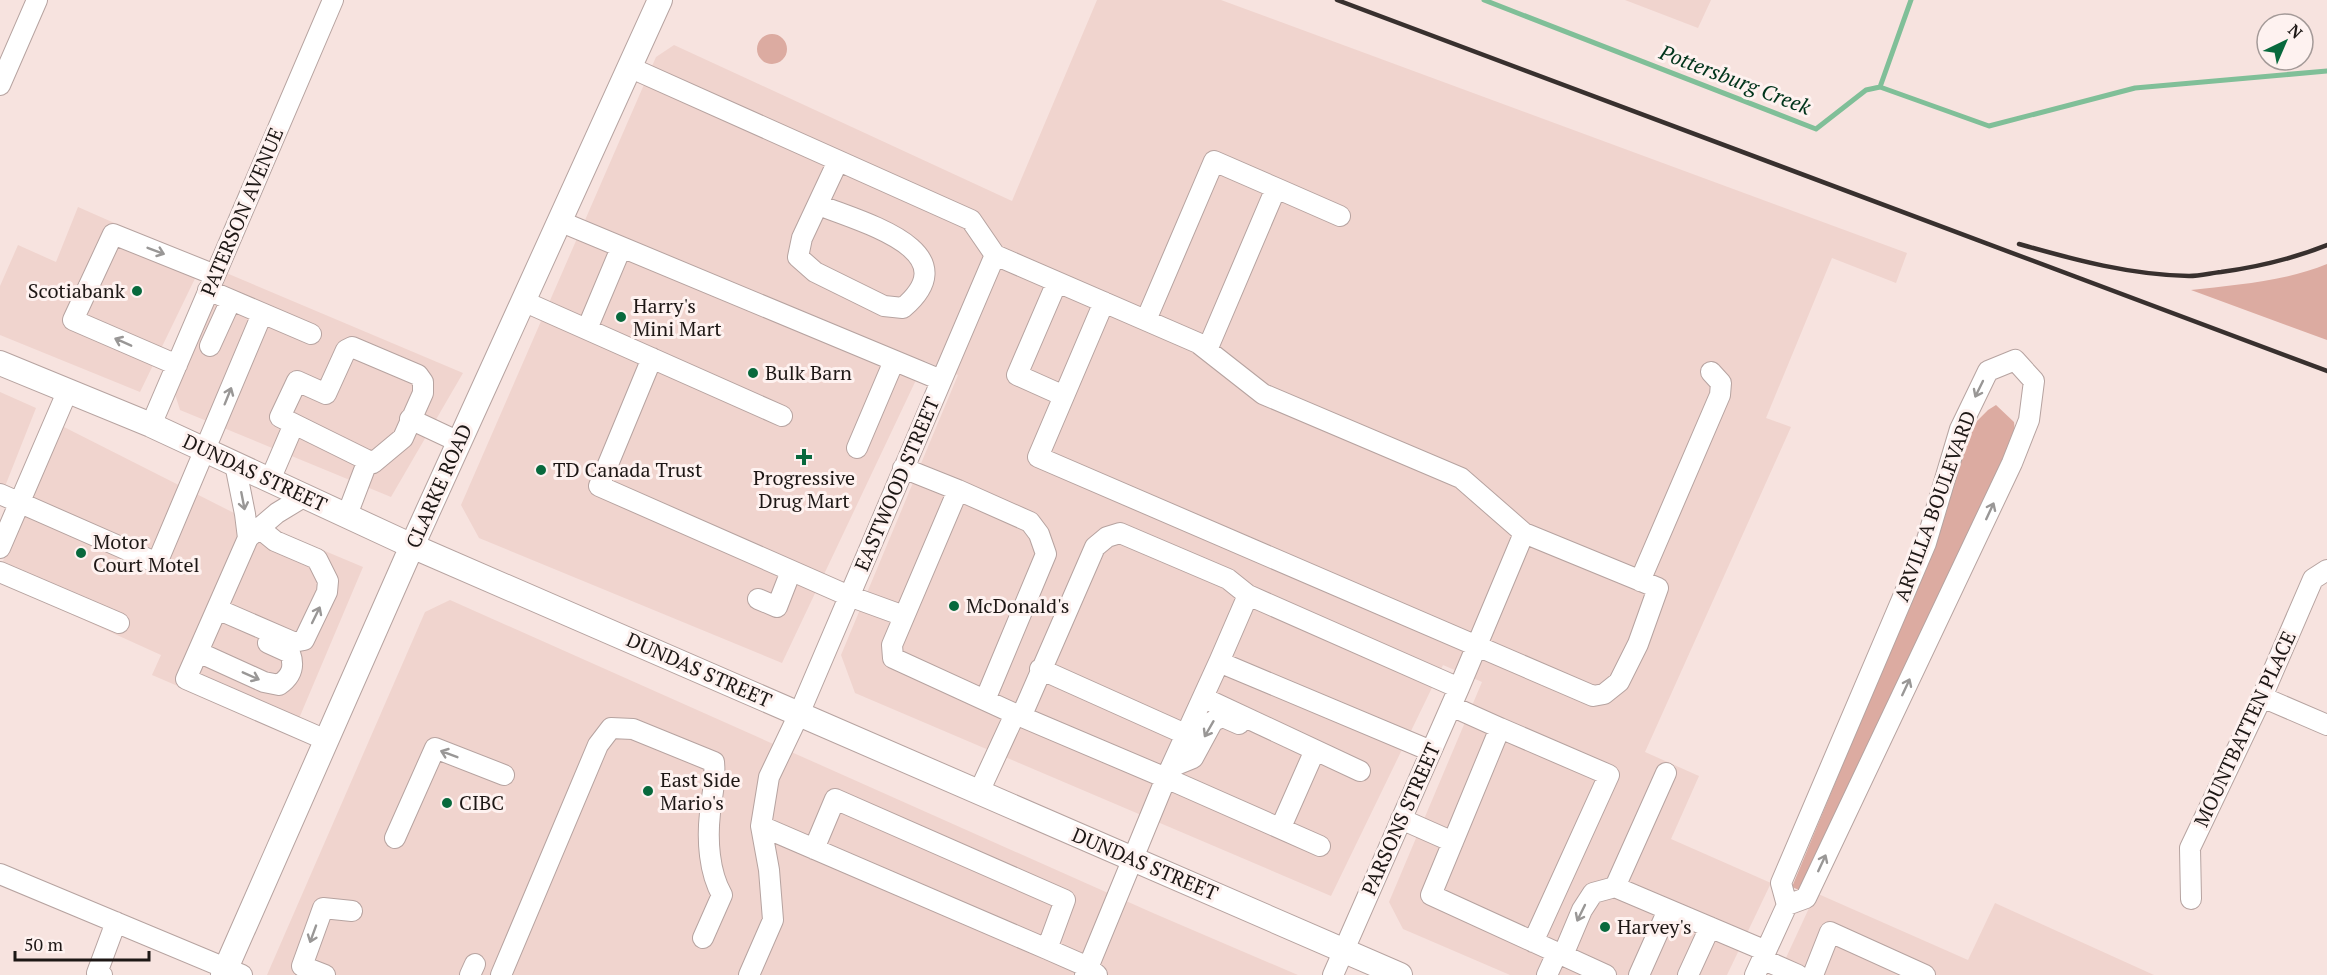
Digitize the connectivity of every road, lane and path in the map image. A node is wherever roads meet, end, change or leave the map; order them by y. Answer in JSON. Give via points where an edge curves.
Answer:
{"nodes":[{"id":1,"x":37,"y":0,"type":"edge"},
{"id":2,"x":333,"y":0,"type":"edge"},
{"id":3,"x":660,"y":0,"type":"edge"},
{"id":4,"x":629,"y":67,"type":"junction"},
{"id":5,"x":0,"y":85,"type":"edge"},
{"id":6,"x":838,"y":161,"type":"junction"},
{"id":7,"x":1276,"y":188,"type":"junction"},
{"id":8,"x":819,"y":205,"type":"junction"},
{"id":9,"x":1340,"y":216,"type":"dead end"},
{"id":10,"x":559,"y":221,"type":"junction"},
{"id":11,"x":621,"y":248,"type":"junction"},
{"id":12,"x":995,"y":255,"type":"junction"},
{"id":13,"x":212,"y":282,"type":"junction"},
{"id":14,"x":1057,"y":282,"type":"junction"},
{"id":15,"x":231,"y":300,"type":"junction"},
{"id":16,"x":523,"y":301,"type":"junction"},
{"id":17,"x":1104,"y":302,"type":"junction"},
{"id":18,"x":262,"y":314,"type":"junction"},
{"id":19,"x":1146,"y":320,"type":"junction"},
{"id":20,"x":587,"y":329,"type":"junction"},
{"id":21,"x":311,"y":334,"type":"dead end"},
{"id":22,"x":210,"y":346,"type":"dead end"},
{"id":23,"x":1207,"y":350,"type":"junction"},
{"id":24,"x":651,"y":358,"type":"junction"},
{"id":25,"x":894,"y":361,"type":"junction"},
{"id":26,"x":0,"y":363,"type":"edge"},
{"id":27,"x":177,"y":365,"type":"junction"},
{"id":28,"x":1711,"y":372,"type":"dead end"},
{"id":29,"x":941,"y":380,"type":"junction"},
{"id":30,"x":68,"y":390,"type":"junction"},
{"id":31,"x":1064,"y":396,"type":"junction"},
{"id":32,"x":782,"y":416,"type":"dead end"},
{"id":33,"x":410,"y":419,"type":"junction"},
{"id":34,"x":294,"y":424,"type":"junction"},
{"id":35,"x":151,"y":425,"type":"junction"},
{"id":36,"x":459,"y":441,"type":"junction"},
{"id":37,"x":857,"y":448,"type":"dead end"},
{"id":38,"x":206,"y":450,"type":"junction"},
{"id":39,"x":368,"y":460,"type":"junction"},
{"id":40,"x":235,"y":464,"type":"junction"},
{"id":41,"x":903,"y":468,"type":"junction"},
{"id":42,"x":270,"y":480,"type":"junction"},
{"id":43,"x":958,"y":490,"type":"junction"},
{"id":44,"x":0,"y":494,"type":"edge"},
{"id":45,"x":305,"y":496,"type":"junction"},
{"id":46,"x":20,"y":502,"type":"junction"},
{"id":47,"x":347,"y":515,"type":"junction"},
{"id":48,"x":254,"y":533,"type":"junction"},
{"id":49,"x":1524,"y":533,"type":"junction"},
{"id":50,"x":412,"y":546,"type":"junction"},
{"id":51,"x":0,"y":548,"type":"edge"},
{"id":52,"x":791,"y":570,"type":"junction"},
{"id":53,"x":2327,"y":570,"type":"edge"},
{"id":54,"x":0,"y":572,"type":"edge"},
{"id":55,"x":1640,"y":581,"type":"junction"},
{"id":56,"x":1248,"y":595,"type":"junction"},
{"id":57,"x":849,"y":596,"type":"junction"},
{"id":58,"x":758,"y":599,"type":"dead end"},
{"id":59,"x":215,"y":614,"type":"junction"},
{"id":60,"x":904,"y":616,"type":"junction"},
{"id":61,"x":119,"y":623,"type":"dead end"},
{"id":62,"x":1477,"y":646,"type":"junction"},
{"id":63,"x":198,"y":652,"type":"junction"},
{"id":64,"x":1219,"y":662,"type":"junction"},
{"id":65,"x":1040,"y":669,"type":"junction"},
{"id":66,"x":1459,"y":688,"type":"junction"},
{"id":67,"x":2262,"y":697,"type":"junction"},
{"id":68,"x":1204,"y":698,"type":"junction"},
{"id":69,"x":985,"y":700,"type":"junction"},
{"id":70,"x":1451,"y":706,"type":"junction"},
{"id":71,"x":799,"y":714,"type":"junction"},
{"id":72,"x":1018,"y":715,"type":"junction"},
{"id":73,"x":2327,"y":725,"type":"edge"},
{"id":74,"x":1500,"y":728,"type":"junction"},
{"id":75,"x":1185,"y":734,"type":"junction"},
{"id":76,"x":326,"y":740,"type":"junction"},
{"id":77,"x":1306,"y":746,"type":"junction"},
{"id":78,"x":1431,"y":751,"type":"junction"},
{"id":79,"x":1360,"y":771,"type":"dead end"},
{"id":80,"x":1168,"y":772,"type":"junction"},
{"id":81,"x":1666,"y":773,"type":"dead end"},
{"id":82,"x":504,"y":775,"type":"dead end"},
{"id":83,"x":979,"y":792,"type":"junction"},
{"id":84,"x":1401,"y":819,"type":"junction"},
{"id":85,"x":761,"y":826,"type":"junction"},
{"id":86,"x":1281,"y":827,"type":"junction"},
{"id":87,"x":395,"y":838,"type":"dead end"},
{"id":88,"x":1453,"y":842,"type":"junction"},
{"id":89,"x":1320,"y":846,"type":"dead end"},
{"id":90,"x":814,"y":849,"type":"junction"},
{"id":91,"x":1133,"y":857,"type":"junction"},
{"id":92,"x":0,"y":874,"type":"edge"},
{"id":93,"x":1615,"y":887,"type":"junction"},
{"id":94,"x":2191,"y":899,"type":"dead end"},
{"id":95,"x":1787,"y":904,"type":"junction"},
{"id":96,"x":1668,"y":909,"type":"junction"},
{"id":97,"x":352,"y":911,"type":"dead end"},
{"id":98,"x":116,"y":922,"type":"junction"},
{"id":99,"x":1710,"y":927,"type":"junction"},
{"id":100,"x":703,"y":938,"type":"dead end"},
{"id":101,"x":1533,"y":942,"type":"junction"},
{"id":102,"x":1047,"y":949,"type":"junction"},
{"id":103,"x":1343,"y":950,"type":"junction"},
{"id":104,"x":1560,"y":954,"type":"junction"},
{"id":105,"x":1761,"y":962,"type":"edge"},
{"id":106,"x":1090,"y":972,"type":"edge"},
{"id":107,"x":230,"y":973,"type":"edge"},
{"id":108,"x":102,"y":975,"type":"edge"},
{"id":109,"x":325,"y":975,"type":"edge"},
{"id":110,"x":501,"y":975,"type":"edge"},
{"id":111,"x":749,"y":975,"type":"edge"},
{"id":112,"x":1333,"y":975,"type":"edge"},
{"id":113,"x":1400,"y":975,"type":"edge"},
{"id":114,"x":1547,"y":975,"type":"edge"},
{"id":115,"x":1605,"y":975,"type":"edge"},
{"id":116,"x":1639,"y":975,"type":"edge"},
{"id":117,"x":1688,"y":975,"type":"edge"},
{"id":118,"x":1798,"y":975,"type":"edge"},
{"id":119,"x":1813,"y":975,"type":"edge"},
{"id":120,"x":1926,"y":975,"type":"edge"}],
"edges":[{"from":1,"to":5,"type":"street"},
{"from":2,"to":13,"type":"street","name":"PATERSON AVENUE"},
{"from":3,"to":4,"type":"main road","name":"CLARKE ROAD"},
{"from":4,"to":6,"type":"street"},
{"from":4,"to":10,"type":"main road","name":"CLARKE ROAD"},
{"from":6,"to":8,"type":"street"},
{"from":6,"to":12,"type":"street","via":[[971,220]]},
{"from":7,"to":9,"type":"street"},
{"from":7,"to":19,"type":"street","via":[[1214,161]]},
{"from":7,"to":23,"type":"street"},
{"from":8,"to":8,"type":"street","via":[[798,249],[803,263],[884,306],[903,308],[915,297],[924,283],[926,267],[919,254],[904,241]]},
{"from":10,"to":11,"type":"street"},
{"from":10,"to":16,"type":"main road","name":"CLARKE ROAD"},
{"from":11,"to":20,"type":"street"},
{"from":11,"to":25,"type":"street"},
{"from":12,"to":14,"type":"street"},
{"from":12,"to":29,"type":"street","name":"EASTWOOD STREET"},
{"from":13,"to":15,"type":"street"},
{"from":13,"to":27,"type":"street","name":"PATERSON AVENUE"},
{"from":27,"to":13,"type":"street","one_way":true,"via":[[74,320],[113,234]]},
{"from":14,"to":17,"type":"street"},
{"from":14,"to":31,"type":"street","via":[[1017,375]]},
{"from":15,"to":18,"type":"street"},
{"from":15,"to":22,"type":"street"},
{"from":16,"to":20,"type":"street"},
{"from":16,"to":36,"type":"main road","name":"CLARKE ROAD"},
{"from":17,"to":19,"type":"street"},
{"from":17,"to":31,"type":"street"},
{"from":18,"to":21,"type":"street"},
{"from":38,"to":18,"type":"street","one_way":true},
{"from":19,"to":23,"type":"street"},
{"from":20,"to":24,"type":"street"},
{"from":23,"to":49,"type":"street","via":[[1263,394],[1461,478]]},
{"from":24,"to":32,"type":"street"},
{"from":24,"to":52,"type":"street","via":[[599,486]]},
{"from":25,"to":29,"type":"street"},
{"from":25,"to":37,"type":"street"},
{"from":26,"to":30,"type":"main road","name":"DUNDAS STREET"},
{"from":27,"to":35,"type":"street","name":"PATERSON AVENUE"},
{"from":28,"to":55,"type":"street","via":[[1721,383],[1720,395]]},
{"from":29,"to":41,"type":"street","name":"EASTWOOD STREET"},
{"from":30,"to":35,"type":"main road","name":"DUNDAS STREET"},
{"from":30,"to":46,"type":"street"},
{"from":31,"to":62,"type":"street","via":[[1038,457]]},
{"from":33,"to":34,"type":"street","via":[[423,393],[418,375],[352,347],[346,350],[326,394],[297,381],[280,417]]},
{"from":33,"to":36,"type":"street"},
{"from":33,"to":39,"type":"street","via":[[403,438],[374,463]]},
{"from":34,"to":39,"type":"street"},
{"from":34,"to":42,"type":"street"},
{"from":35,"to":38,"type":"main road","name":"DUNDAS STREET"},
{"from":36,"to":50,"type":"main road","name":"CLARKE ROAD"},
{"from":38,"to":40,"type":"main road","name":"DUNDAS STREET"},
{"from":38,"to":46,"type":"street","via":[[157,563]]},
{"from":39,"to":47,"type":"street"},
{"from":40,"to":42,"type":"main road","name":"DUNDAS STREET"},
{"from":40,"to":48,"type":"street","one_way":true,"via":[[245,514]]},
{"from":41,"to":43,"type":"street"},
{"from":41,"to":57,"type":"street","name":"EASTWOOD STREET"},
{"from":42,"to":45,"type":"main road","name":"DUNDAS STREET"},
{"from":43,"to":60,"type":"street"},
{"from":43,"to":69,"type":"street","via":[[1030,522],[1046,554]]},
{"from":44,"to":46,"type":"street"},
{"from":45,"to":47,"type":"main road","name":"DUNDAS STREET"},
{"from":45,"to":48,"type":"street"},
{"from":46,"to":51,"type":"street"},
{"from":47,"to":50,"type":"main road","name":"DUNDAS STREET"},
{"from":48,"to":59,"type":"street"},
{"from":59,"to":48,"type":"street","one_way":true,"via":[[293,642],[304,640],[327,592],[328,580],[317,559]]},
{"from":49,"to":55,"type":"street"},
{"from":49,"to":62,"type":"street","name":"PARSONS STREET"},
{"from":50,"to":71,"type":"main road","name":"DUNDAS STREET"},
{"from":50,"to":76,"type":"main road","name":"CLARKE ROAD"},
{"from":52,"to":57,"type":"street"},
{"from":52,"to":58,"type":"street","via":[[777,607]]},
{"from":53,"to":67,"type":"street","name":"MOUNTBATTEN PLACE","via":[[2313,579]]},
{"from":54,"to":61,"type":"street"},
{"from":55,"to":62,"type":"street","via":[[1658,588],[1619,682],[1604,694],[1593,696]]},
{"from":56,"to":64,"type":"street"},
{"from":56,"to":65,"type":"street","via":[[1228,579],[1120,533],[1107,537],[1095,547]]},
{"from":56,"to":66,"type":"street"},
{"from":57,"to":60,"type":"street"},
{"from":57,"to":71,"type":"street","name":"EASTWOOD STREET"},
{"from":59,"to":63,"type":"street"},
{"from":63,"to":59,"type":"street","one_way":true,"via":[[279,685],[292,672],[291,653]]},
{"from":60,"to":69,"type":"street","via":[[892,645],[893,658]]},
{"from":62,"to":66,"type":"street","name":"PARSONS STREET"},
{"from":63,"to":76,"type":"street","via":[[186,679]]},
{"from":64,"to":68,"type":"street"},
{"from":64,"to":78,"type":"street"},
{"from":65,"to":72,"type":"street"},
{"from":65,"to":75,"type":"street"},
{"from":66,"to":70,"type":"street","name":"PARSONS STREET"},
{"from":67,"to":73,"type":"street"},
{"from":67,"to":94,"type":"street","name":"MOUNTBATTEN PLACE","via":[[2190,848]]},
{"from":68,"to":75,"type":"street"},
{"from":68,"to":77,"type":"street"},
{"from":69,"to":72,"type":"street"},
{"from":70,"to":74,"type":"street"},
{"from":70,"to":78,"type":"street","name":"PARSONS STREET"},
{"from":71,"to":83,"type":"main road","name":"DUNDAS STREET"},
{"from":71,"to":85,"type":"street","name":"EASTWOOD STREET","via":[[769,777]]},
{"from":72,"to":80,"type":"street"},
{"from":72,"to":83,"type":"street"},
{"from":74,"to":88,"type":"street"},
{"from":74,"to":101,"type":"street","via":[[1609,775]]},
{"from":75,"to":80,"type":"street"},
{"from":76,"to":107,"type":"main road","name":"CLARKE ROAD"},
{"from":77,"to":79,"type":"street"},
{"from":77,"to":80,"type":"street","one_way":true,"via":[[1277,743],[1223,717],[1213,721],[1193,758]]},
{"from":77,"to":86,"type":"street"},
{"from":78,"to":84,"type":"street","name":"PARSONS STREET"},
{"from":80,"to":86,"type":"street"},
{"from":80,"to":91,"type":"street"},
{"from":81,"to":93,"type":"street"},
{"from":82,"to":87,"type":"street","one_way":true,"via":[[435,748]]},
{"from":83,"to":91,"type":"main road","name":"DUNDAS STREET"},
{"from":84,"to":88,"type":"street"},
{"from":84,"to":103,"type":"street","name":"PARSONS STREET"},
{"from":85,"to":90,"type":"street"},
{"from":85,"to":111,"type":"street","name":"EASTWOOD STREET","via":[[773,920]]},
{"from":86,"to":89,"type":"street"},
{"from":88,"to":101,"type":"street","via":[[1431,895]]},
{"from":90,"to":102,"type":"street"},
{"from":90,"to":102,"type":"street","via":[[835,799],[1065,900]]},
{"from":91,"to":103,"type":"main road","name":"DUNDAS STREET"},
{"from":91,"to":106,"type":"street"},
{"from":92,"to":98,"type":"street"},
{"from":93,"to":96,"type":"street"},
{"from":93,"to":104,"type":"street","one_way":true,"via":[[1593,893]]},
{"from":95,"to":95,"type":"street","name":"ARVILLA BOULEVARD","one_way":true,"via":[[1806,898],[2012,463],[2029,420],[2034,381],[2015,360],[1988,371],[1960,429],[1926,543],[1781,884]]},
{"from":95,"to":105,"type":"street","name":"ARVILLA BOULEVARD"},
{"from":96,"to":99,"type":"street"},
{"from":96,"to":116,"type":"street"},
{"from":97,"to":109,"type":"street","one_way":true,"via":[[323,908],[302,966]]},
{"from":98,"to":107,"type":"street"},
{"from":98,"to":108,"type":"street","via":[[97,973]]},
{"from":99,"to":105,"type":"street"},
{"from":99,"to":117,"type":"street"},
{"from":100,"to":110,"type":"street","via":[[722,896],[713,880],[710,860],[714,762],[633,729],[611,728],[598,746]]},
{"from":101,"to":104,"type":"street"},
{"from":102,"to":106,"type":"street"},
{"from":103,"to":112,"type":"street","name":"PARSONS STREET"},
{"from":103,"to":113,"type":"main road","name":"DUNDAS STREET"},
{"from":104,"to":114,"type":"street"},
{"from":104,"to":115,"type":"street"},
{"from":105,"to":118,"type":"street"},
{"from":119,"to":120,"type":"street","via":[[1830,932]]}]}
